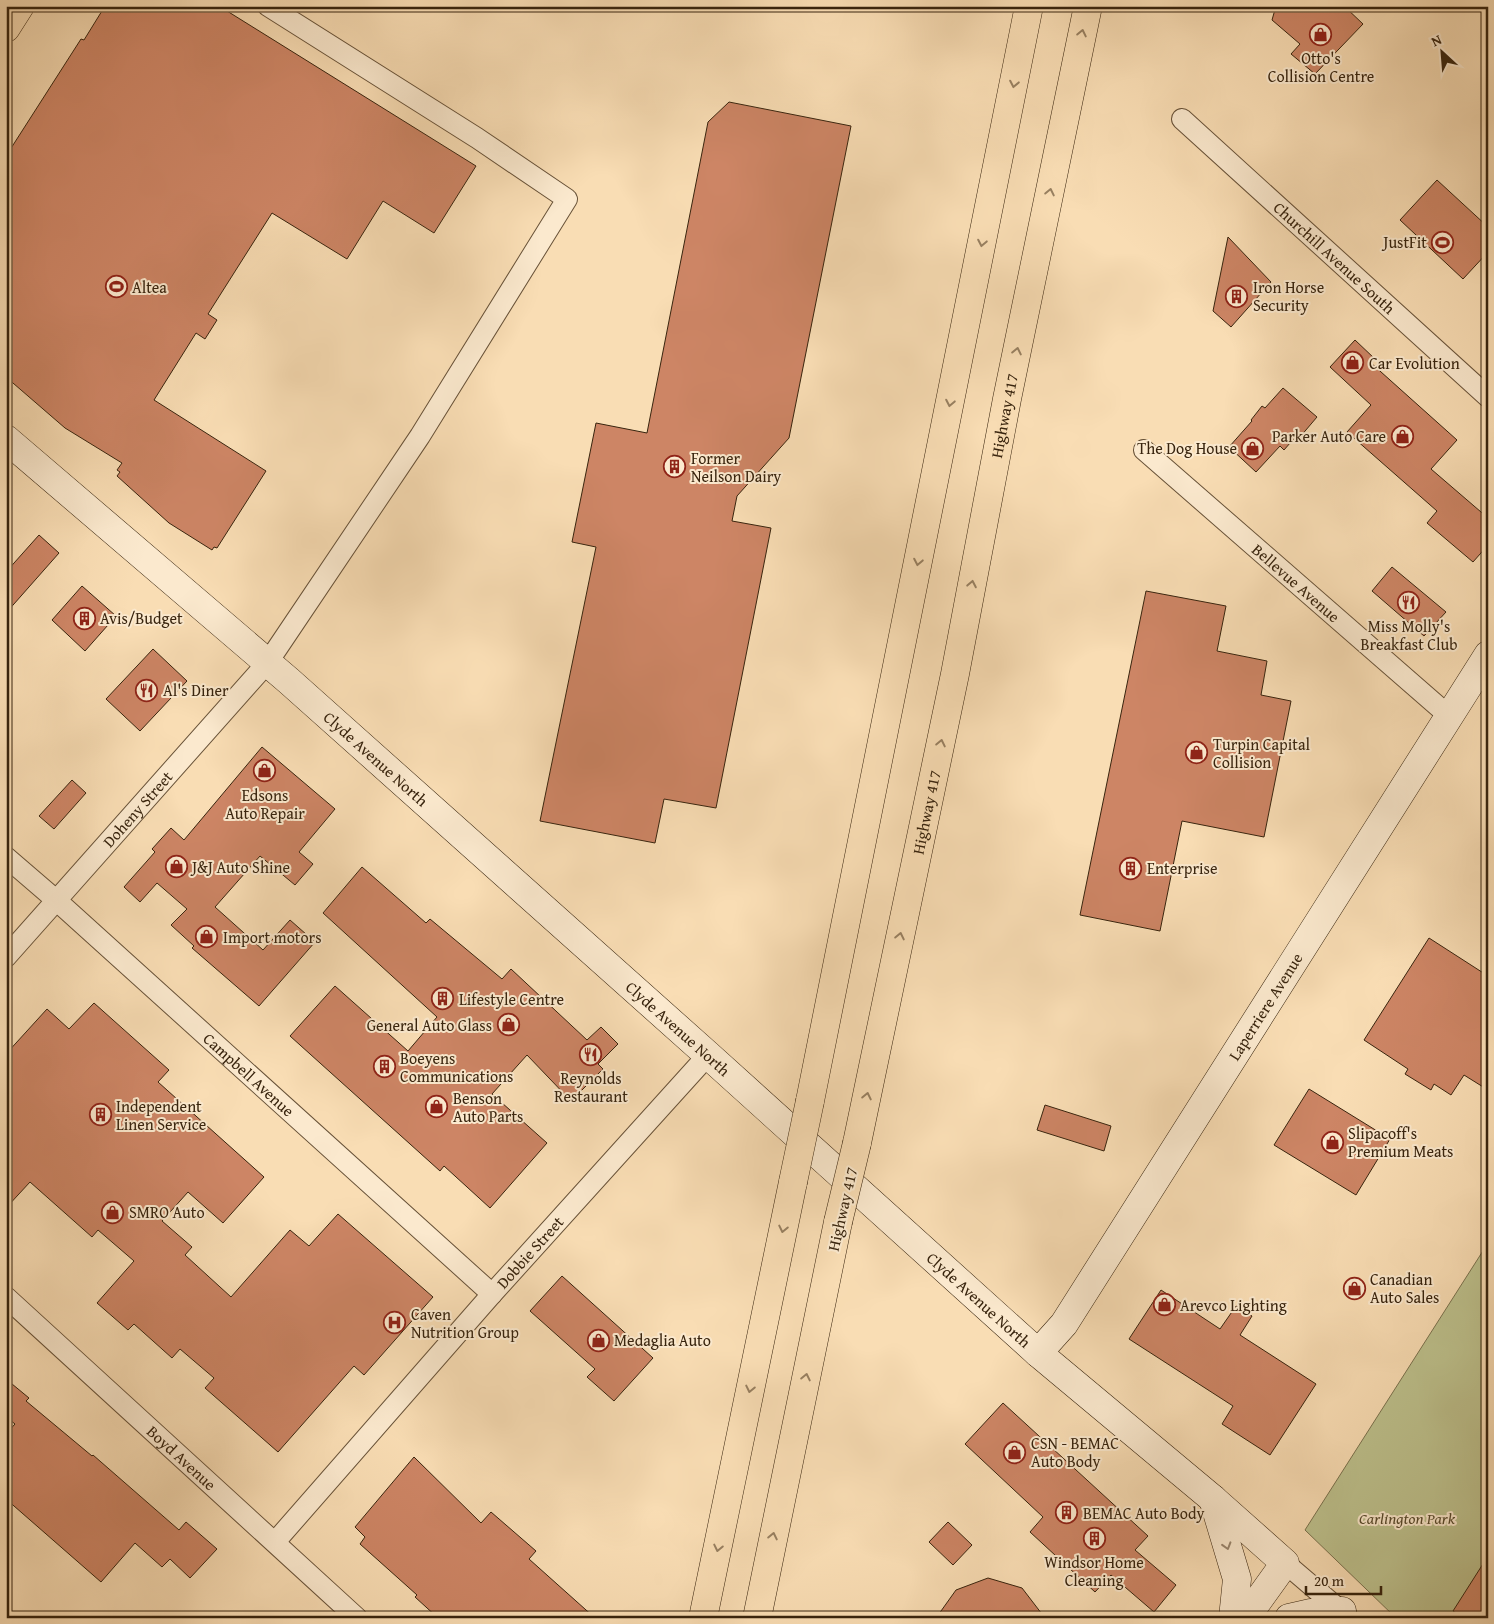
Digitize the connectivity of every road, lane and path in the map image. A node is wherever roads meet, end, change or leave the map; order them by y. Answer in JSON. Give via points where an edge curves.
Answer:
{"nodes":[{"id":1,"x":20,"y":6,"type":"edge"},
{"id":2,"x":268,"y":6,"type":"edge"},
{"id":3,"x":1029,"y":6,"type":"edge"},
{"id":4,"x":1088,"y":6,"type":"edge"},
{"id":5,"x":6,"y":28,"type":"edge"},
{"id":6,"x":1182,"y":119,"type":"dead end"},
{"id":7,"x":1488,"y":397,"type":"edge"},
{"id":8,"x":6,"y":439,"type":"edge"},
{"id":9,"x":1144,"y":450,"type":"dead end"},
{"id":10,"x":1488,"y":655,"type":"edge"},
{"id":11,"x":268,"y":662,"type":"junction"},
{"id":12,"x":1449,"y":716,"type":"junction"},
{"id":13,"x":6,"y":857,"type":"edge"},
{"id":14,"x":56,"y":900,"type":"junction"},
{"id":15,"x":6,"y":957,"type":"edge"},
{"id":16,"x":708,"y":1055,"type":"junction"},
{"id":17,"x":492,"y":1294,"type":"junction"},
{"id":18,"x":6,"y":1297,"type":"edge"},
{"id":19,"x":1038,"y":1353,"type":"junction"},
{"id":20,"x":1213,"y":1499,"type":"junction"},
{"id":21,"x":275,"y":1542,"type":"junction"},
{"id":22,"x":1285,"y":1563,"type":"junction"},
{"id":23,"x":1345,"y":1615,"type":"edge"},
{"id":24,"x":357,"y":1618,"type":"edge"},
{"id":25,"x":703,"y":1618,"type":"edge"},
{"id":26,"x":757,"y":1618,"type":"edge"},
{"id":27,"x":1233,"y":1618,"type":"edge"},
{"id":28,"x":1247,"y":1618,"type":"edge"},
{"id":29,"x":1289,"y":1618,"type":"edge"}],
"edges":[{"from":1,"to":5,"type":"main road"},
{"from":2,"to":11,"type":"street","name":"Doheny Street","via":[[567,198],[420,436]]},
{"from":3,"to":25,"type":"main road","one_way":true,"bridge":true},
{"from":26,"to":4,"type":"main road","name":"Highway 417","one_way":true,"bridge":true,"via":[[955,674],[1007,399]]},
{"from":6,"to":7,"type":"street","name":"Churchill Avenue South"},
{"from":8,"to":11,"type":"street","name":"Clyde Avenue North"},
{"from":9,"to":12,"type":"street","name":"Bellevue Avenue"},
{"from":10,"to":12,"type":"street","name":"Laperriere Avenue"},
{"from":11,"to":14,"type":"street","name":"Doheny Street"},
{"from":11,"to":16,"type":"street","name":"Clyde Avenue North"},
{"from":12,"to":19,"type":"street","name":"Laperriere Avenue","via":[[1064,1324]]},
{"from":13,"to":14,"type":"street","name":"Campbell Avenue"},
{"from":14,"to":15,"type":"street","name":"Doheny Street"},
{"from":14,"to":17,"type":"street","name":"Campbell Avenue"},
{"from":16,"to":17,"type":"street","name":"Dobbie Street"},
{"from":16,"to":19,"type":"street","name":"Clyde Avenue North"},
{"from":17,"to":21,"type":"street","name":"Dobbie Street"},
{"from":18,"to":21,"type":"street","name":"Boyd Avenue"},
{"from":19,"to":20,"type":"street","name":"Clyde Avenue North"},
{"from":20,"to":22,"type":"street","name":"Clyde Avenue North"},
{"from":20,"to":27,"type":"street","one_way":true,"via":[[1237,1579]]},
{"from":21,"to":24,"type":"street","name":"Boyd Avenue"},
{"from":22,"to":23,"type":"street","name":"Clyde Avenue North"},
{"from":22,"to":28,"type":"street"},
{"from":23,"to":29,"type":"street","via":[[1311,1614]]}]}
